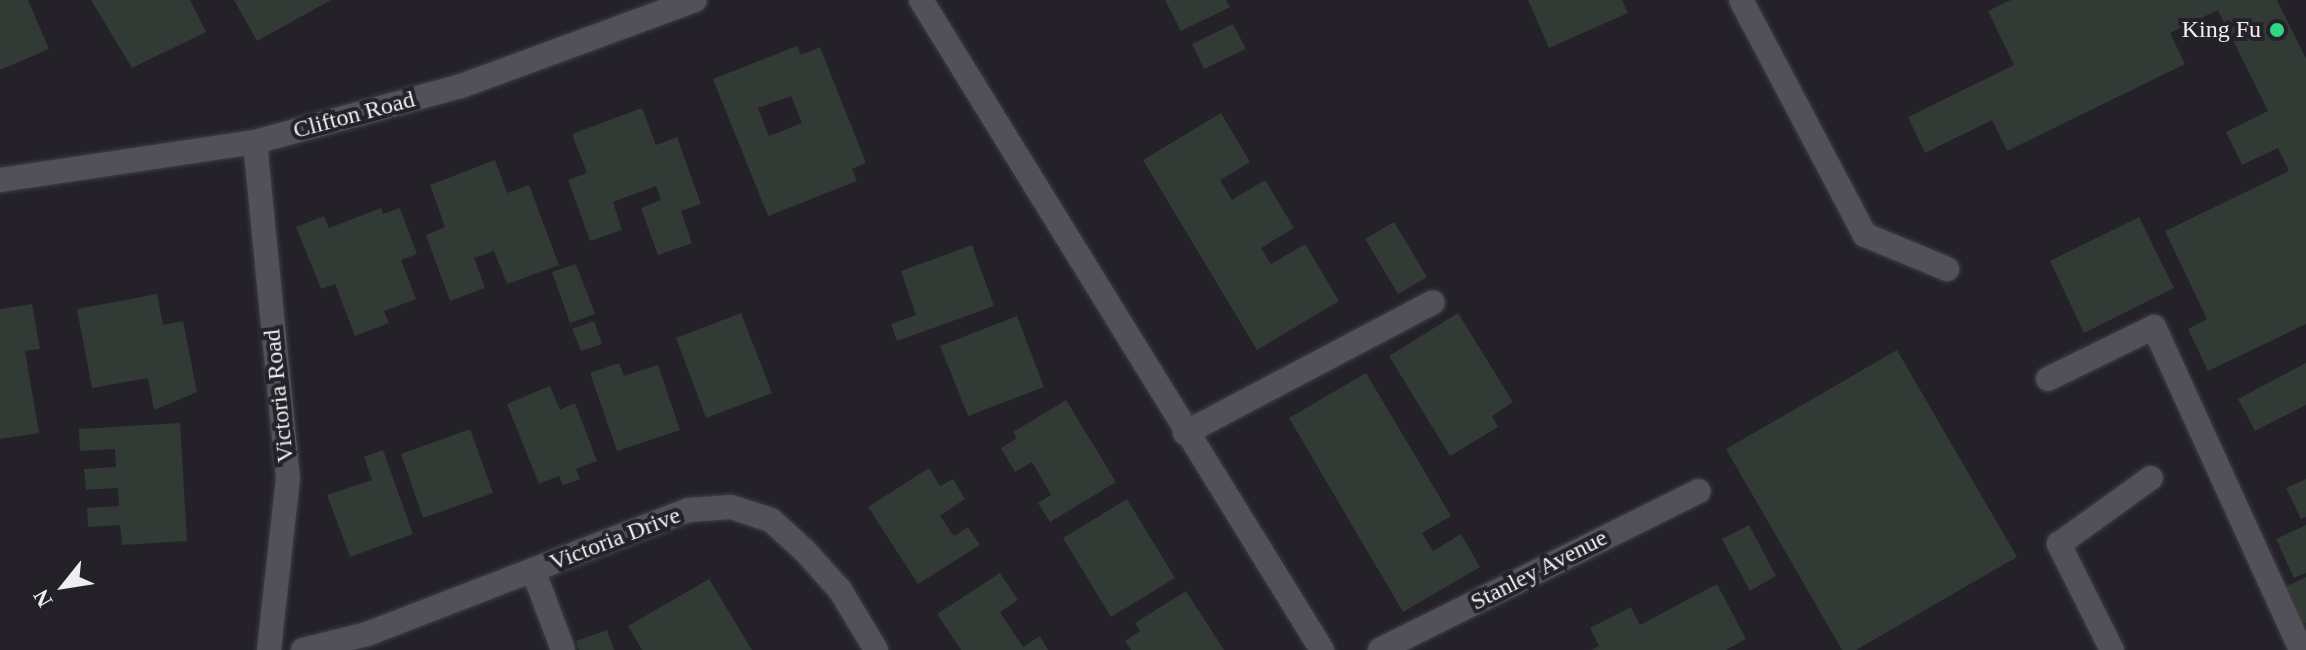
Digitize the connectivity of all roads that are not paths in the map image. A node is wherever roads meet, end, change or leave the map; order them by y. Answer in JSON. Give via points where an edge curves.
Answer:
{"nodes":[{"id":1,"x":695,"y":0,"type":"edge"},
{"id":2,"x":921,"y":0,"type":"edge"},
{"id":3,"x":1741,"y":0,"type":"edge"},
{"id":4,"x":255,"y":142,"type":"junction"},
{"id":5,"x":0,"y":180,"type":"edge"},
{"id":6,"x":1947,"y":269,"type":"dead end"},
{"id":7,"x":1433,"y":302,"type":"dead end"},
{"id":8,"x":2048,"y":379,"type":"dead end"},
{"id":9,"x":1185,"y":433,"type":"junction"},
{"id":10,"x":2151,"y":478,"type":"dead end"},
{"id":11,"x":1699,"y":491,"type":"dead end"},
{"id":12,"x":533,"y":570,"type":"junction"},
{"id":13,"x":269,"y":650,"type":"edge"},
{"id":14,"x":303,"y":650,"type":"edge"},
{"id":15,"x":563,"y":650,"type":"edge"},
{"id":16,"x":876,"y":650,"type":"edge"},
{"id":17,"x":1322,"y":650,"type":"edge"},
{"id":18,"x":1380,"y":650,"type":"edge"},
{"id":19,"x":2112,"y":650,"type":"edge"},
{"id":20,"x":2301,"y":650,"type":"edge"}],
"edges":[{"from":1,"to":4,"type":"street","name":"Clifton Road","via":[[461,86]]},
{"from":2,"to":9,"type":"street"},
{"from":3,"to":6,"type":"street","via":[[1865,235]]},
{"from":4,"to":5,"type":"street","name":"Clifton Road"},
{"from":4,"to":13,"type":"street","name":"Victoria Road","via":[[288,478]]},
{"from":7,"to":9,"type":"street"},
{"from":8,"to":20,"type":"street","via":[[2154,327]]},
{"from":9,"to":17,"type":"street"},
{"from":10,"to":19,"type":"street","via":[[2059,544]]},
{"from":11,"to":18,"type":"street","name":"Stanley Avenue"},
{"from":12,"to":14,"type":"street","name":"Victoria Drive","via":[[367,634]]},
{"from":12,"to":15,"type":"street"},
{"from":12,"to":16,"type":"street","name":"Victoria Drive","via":[[688,510],[731,507],[771,520],[804,550],[840,590]]}]}
